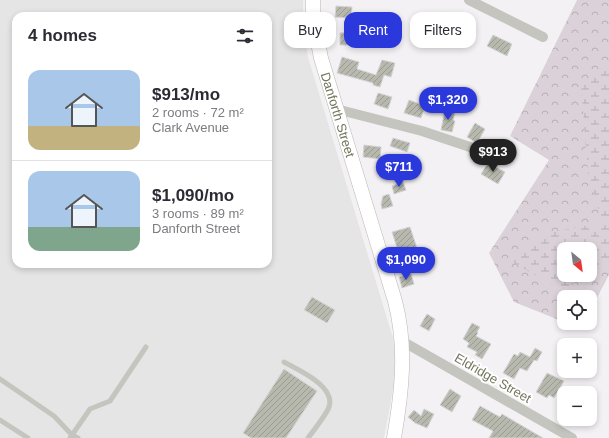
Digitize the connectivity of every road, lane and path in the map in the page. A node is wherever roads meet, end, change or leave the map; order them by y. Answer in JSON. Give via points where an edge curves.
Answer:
{"nodes":[{"id":1,"x":313,"y":0,"type":"edge"},
{"id":2,"x":469,"y":0,"type":"edge"},
{"id":3,"x":543,"y":37,"type":"dead end"},
{"id":4,"x":336,"y":109,"type":"junction"},
{"id":5,"x":473,"y":148,"type":"dead end"},
{"id":6,"x":402,"y":341,"type":"junction"},
{"id":7,"x":146,"y":347,"type":"dead end"},
{"id":8,"x":284,"y":362,"type":"dead end"},
{"id":9,"x":0,"y":379,"type":"edge"},
{"id":10,"x":0,"y":420,"type":"edge"},
{"id":11,"x":71,"y":436,"type":"edge"},
{"id":12,"x":28,"y":438,"type":"edge"},
{"id":13,"x":78,"y":438,"type":"edge"},
{"id":14,"x":308,"y":438,"type":"edge"},
{"id":15,"x":394,"y":438,"type":"edge"},
{"id":16,"x":571,"y":438,"type":"edge"}],
"edges":[{"from":1,"to":4,"type":"street","name":"Danforth Street","via":[[318,45]]},
{"from":2,"to":3,"type":"street"},
{"from":4,"to":5,"type":"street","via":[[422,131]]},
{"from":4,"to":6,"type":"street","name":"Danforth Street","via":[[395,302]]},
{"from":6,"to":15,"type":"street","name":"Danforth Street","via":[[401,389]]},
{"from":6,"to":16,"type":"street","name":"Eldridge Street"},
{"from":7,"to":11,"type":"lane","via":[[110,401],[90,409]]},
{"from":8,"to":14,"type":"lane","via":[[319,383],[330,398],[329,407]]},
{"from":9,"to":11,"type":"lane","via":[[54,416]]},
{"from":10,"to":12,"type":"lane"},
{"from":11,"to":13,"type":"lane"}]}
